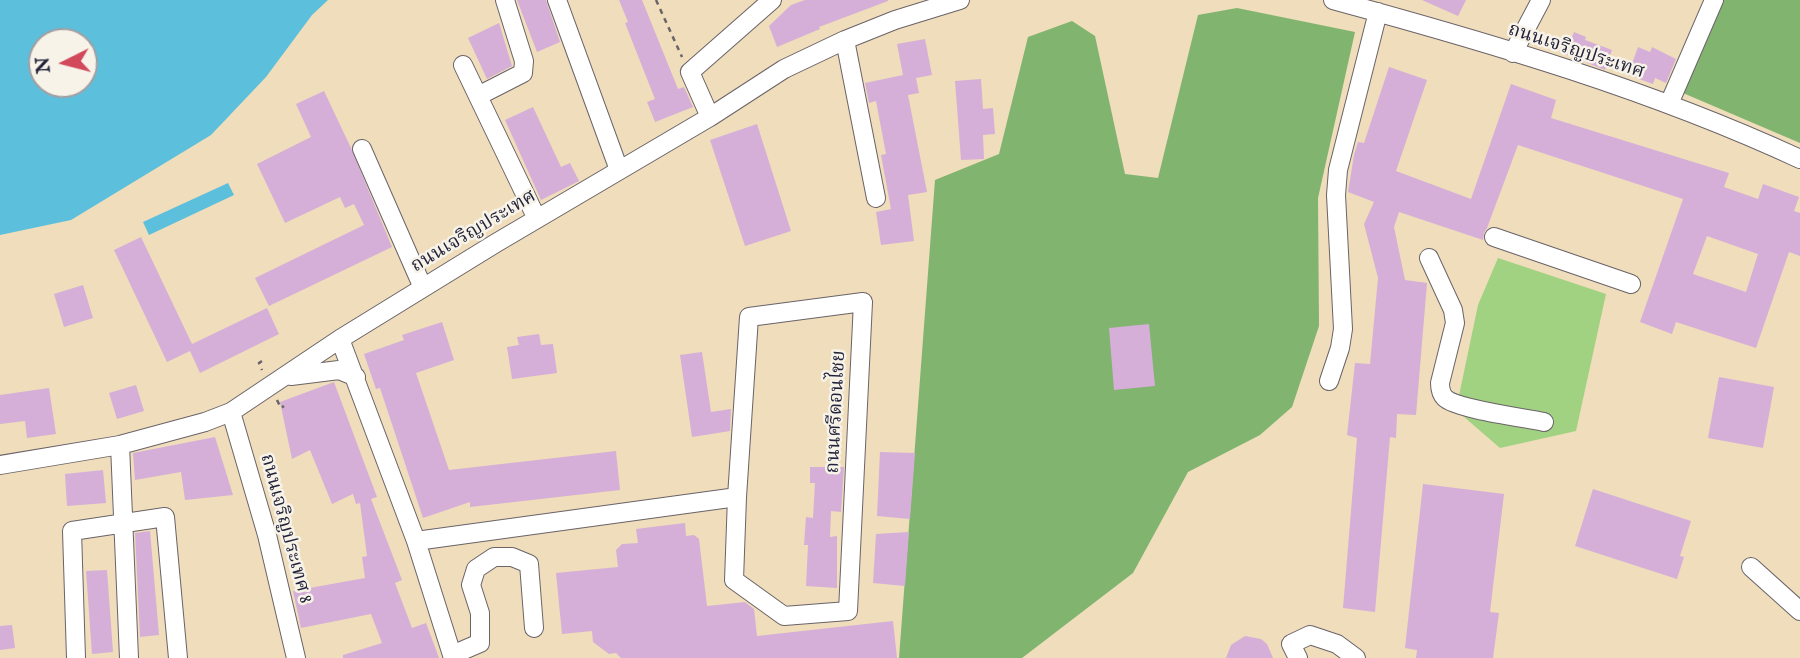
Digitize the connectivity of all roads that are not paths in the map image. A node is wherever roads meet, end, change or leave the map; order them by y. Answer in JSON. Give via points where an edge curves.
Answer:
{"nodes":[{"id":1,"x":505,"y":0,"type":"edge"},
{"id":2,"x":557,"y":0,"type":"edge"},
{"id":3,"x":772,"y":0,"type":"edge"},
{"id":4,"x":960,"y":0,"type":"edge"},
{"id":5,"x":1333,"y":0,"type":"edge"},
{"id":6,"x":1542,"y":0,"type":"edge"},
{"id":7,"x":1714,"y":0,"type":"edge"},
{"id":8,"x":912,"y":6,"type":"edge"},
{"id":9,"x":1378,"y":12,"type":"junction"},
{"id":10,"x":845,"y":40,"type":"junction"},
{"id":11,"x":1513,"y":53,"type":"junction"},
{"id":12,"x":464,"y":65,"type":"dead end"},
{"id":13,"x":478,"y":96,"type":"junction"},
{"id":14,"x":1669,"y":104,"type":"junction"},
{"id":15,"x":710,"y":117,"type":"junction"},
{"id":16,"x":362,"y":149,"type":"dead end"},
{"id":17,"x":1800,"y":159,"type":"edge"},
{"id":18,"x":619,"y":170,"type":"junction"},
{"id":19,"x":876,"y":198,"type":"dead end"},
{"id":20,"x":537,"y":219,"type":"junction"},
{"id":21,"x":1494,"y":237,"type":"dead end"},
{"id":22,"x":1429,"y":258,"type":"dead end"},
{"id":23,"x":1631,"y":284,"type":"dead end"},
{"id":24,"x":423,"y":288,"type":"junction"},
{"id":25,"x":340,"y":338,"type":"junction"},
{"id":26,"x":284,"y":377,"type":"junction"},
{"id":27,"x":356,"y":377,"type":"junction"},
{"id":28,"x":1329,"y":382,"type":"dead end"},
{"id":29,"x":231,"y":412,"type":"junction"},
{"id":30,"x":1544,"y":422,"type":"dead end"},
{"id":31,"x":120,"y":445,"type":"junction"},
{"id":32,"x":0,"y":465,"type":"edge"},
{"id":33,"x":737,"y":497,"type":"junction"},
{"id":34,"x":123,"y":522,"type":"junction"},
{"id":35,"x":416,"y":541,"type":"junction"},
{"id":36,"x":1751,"y":567,"type":"dead end"},
{"id":37,"x":1800,"y":611,"type":"edge"},
{"id":38,"x":534,"y":628,"type":"dead end"},
{"id":39,"x":453,"y":656,"type":"edge"},
{"id":40,"x":76,"y":658,"type":"edge"},
{"id":41,"x":129,"y":658,"type":"edge"},
{"id":42,"x":178,"y":658,"type":"edge"},
{"id":43,"x":296,"y":658,"type":"edge"},
{"id":44,"x":1298,"y":658,"type":"edge"},
{"id":45,"x":1356,"y":658,"type":"edge"}],
"edges":[{"from":1,"to":13,"type":"street","via":[[524,70]]},
{"from":2,"to":18,"type":"street"},
{"from":3,"to":15,"type":"street","via":[[690,72]]},
{"from":4,"to":8,"type":"street","name":"ถนนเจริญประเทศ"},
{"from":5,"to":9,"type":"street","name":"ถนนเจริญประเทศ"},
{"from":6,"to":11,"type":"street"},
{"from":7,"to":14,"type":"street"},
{"from":8,"to":10,"type":"street","name":"ถนนเจริญประเทศ"},
{"from":9,"to":11,"type":"street","name":"ถนนเจริญประเทศ"},
{"from":9,"to":28,"type":"street","via":[[1338,170],[1343,322]]},
{"from":10,"to":15,"type":"street","name":"ถนนเจริญประเทศ","via":[[784,69]]},
{"from":10,"to":19,"type":"street"},
{"from":11,"to":14,"type":"street","name":"ถนนเจริญประเทศ"},
{"from":12,"to":13,"type":"street"},
{"from":13,"to":20,"type":"street"},
{"from":14,"to":17,"type":"street","name":"ถนนเจริญประเทศ"},
{"from":15,"to":18,"type":"street","name":"ถนนเจริญประเทศ"},
{"from":16,"to":24,"type":"street"},
{"from":18,"to":20,"type":"street","name":"ถนนเจริญประเทศ"},
{"from":20,"to":24,"type":"street","name":"ถนนเจริญประเทศ"},
{"from":21,"to":23,"type":"street"},
{"from":22,"to":30,"type":"street","via":[[1455,323],[1440,383],[1445,398],[1478,410]]},
{"from":24,"to":25,"type":"street","name":"ถนนเจริญประเทศ"},
{"from":25,"to":26,"type":"street","name":"ถนนเจริญประเทศ"},
{"from":25,"to":27,"type":"street"},
{"from":26,"to":27,"type":"street","via":[[339,370]]},
{"from":26,"to":29,"type":"street","name":"ถนนเจริญประเทศ"},
{"from":27,"to":35,"type":"street"},
{"from":29,"to":31,"type":"street","name":"ถนนเจริญประเทศ"},
{"from":29,"to":43,"type":"street","name":"ถนนเจริญประเทศ 8"},
{"from":31,"to":32,"type":"street","name":"ถนนเจริญประเทศ"},
{"from":31,"to":34,"type":"street"},
{"from":33,"to":33,"type":"street","name":"ถนนศรีดอนไชย","via":[[734,580],[785,616],[848,611],[863,302],[749,317]]},
{"from":33,"to":35,"type":"street"},
{"from":34,"to":40,"type":"street","via":[[72,531]]},
{"from":34,"to":41,"type":"street"},
{"from":34,"to":42,"type":"street","via":[[165,517]]},
{"from":35,"to":39,"type":"street"},
{"from":36,"to":37,"type":"street"},
{"from":38,"to":39,"type":"street","via":[[529,564],[512,556],[494,557],[476,569],[471,585],[480,613],[481,643]]},
{"from":44,"to":45,"type":"street","via":[[1291,644],[1310,635],[1337,644]]}]}
